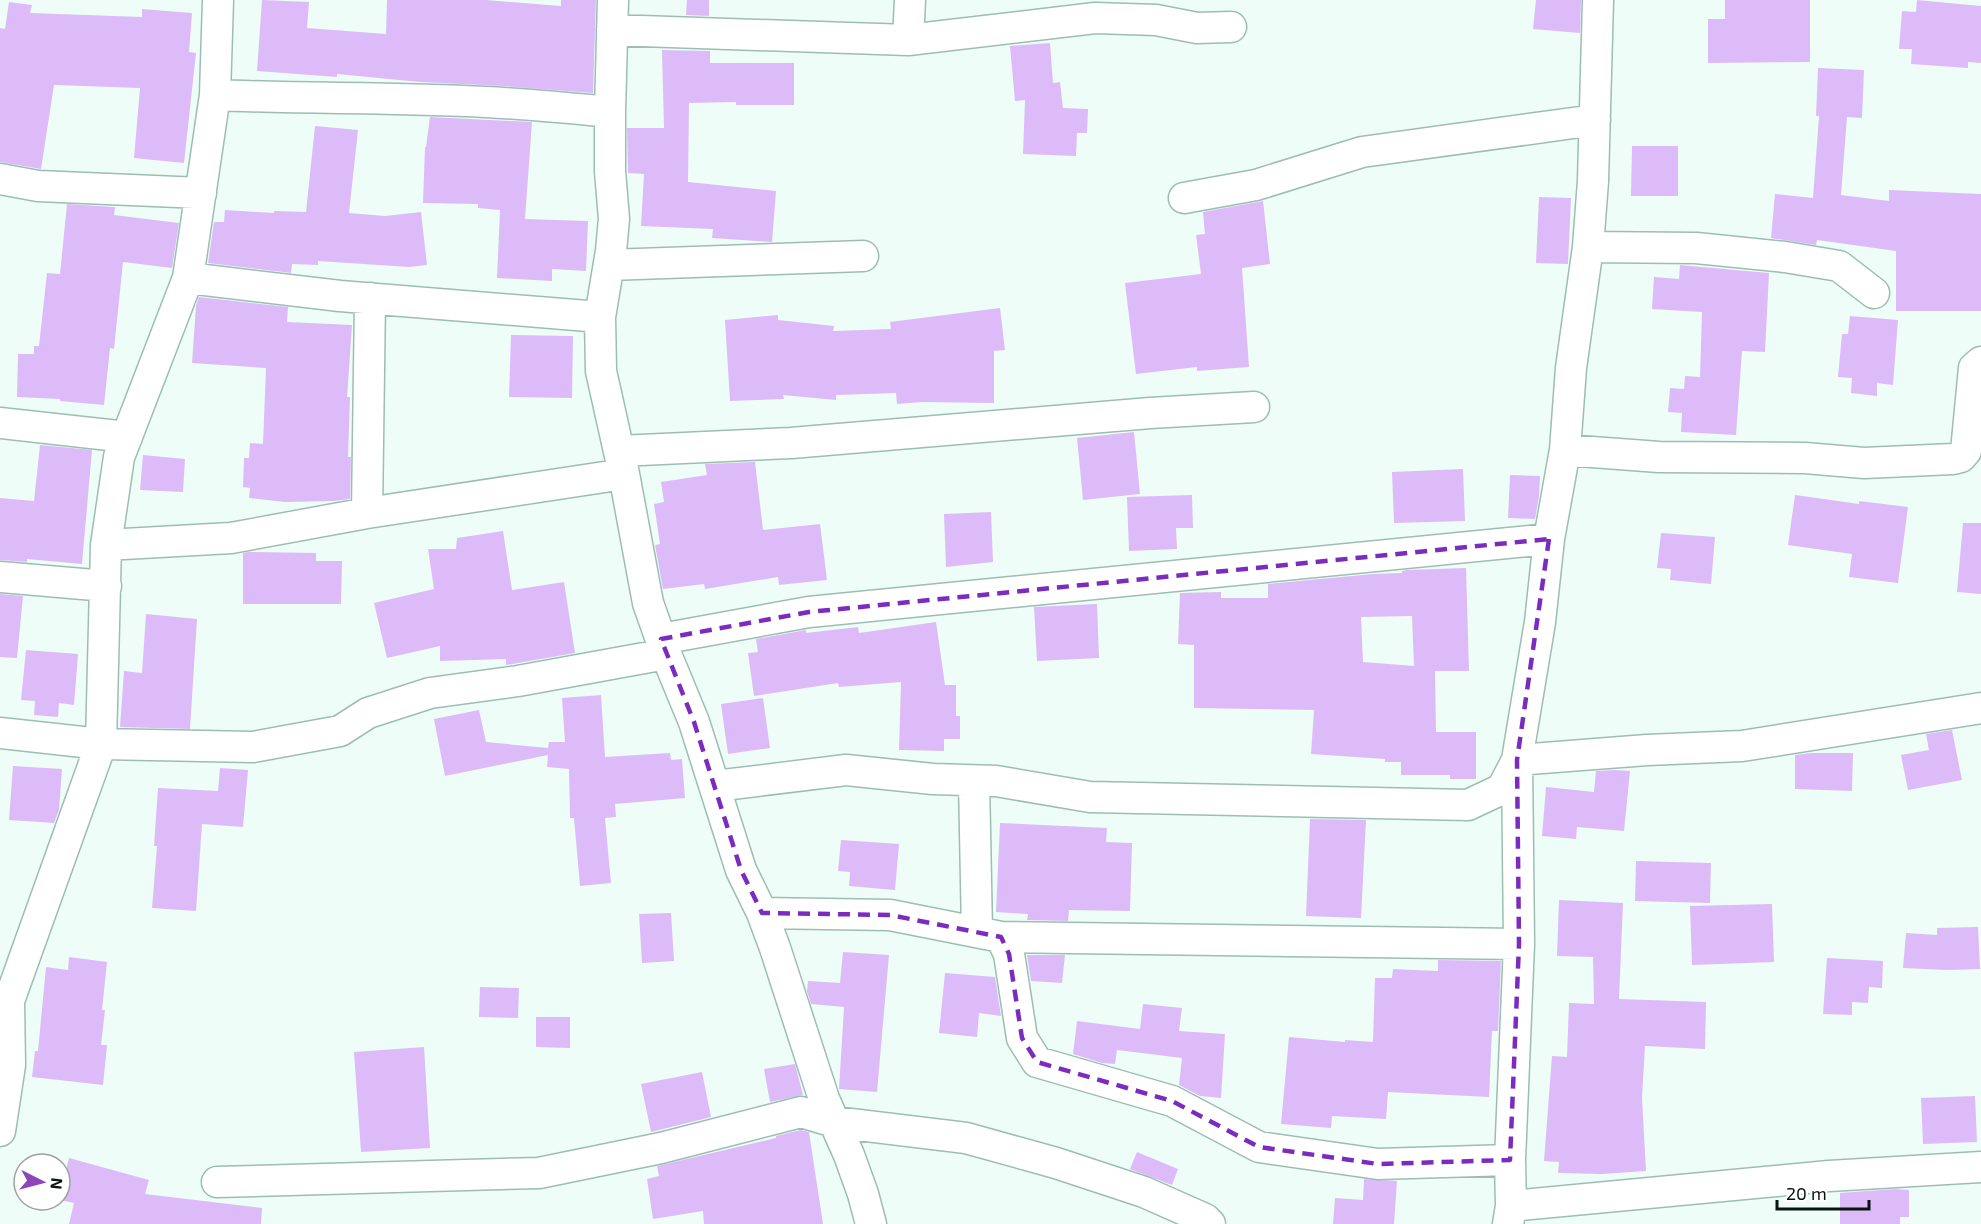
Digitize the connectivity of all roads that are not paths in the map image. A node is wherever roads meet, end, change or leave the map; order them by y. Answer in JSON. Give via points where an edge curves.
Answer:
{"nodes":[{"id":1,"x":218,"y":0,"type":"edge"},
{"id":2,"x":613,"y":0,"type":"edge"},
{"id":3,"x":910,"y":0,"type":"edge"},
{"id":4,"x":1598,"y":0,"type":"edge"},
{"id":5,"x":1094,"y":9,"type":"edge"},
{"id":6,"x":1231,"y":27,"type":"dead end"},
{"id":7,"x":612,"y":30,"type":"junction"},
{"id":8,"x":908,"y":40,"type":"junction"},
{"id":9,"x":215,"y":95,"type":"junction"},
{"id":10,"x":610,"y":112,"type":"junction"},
{"id":11,"x":1595,"y":120,"type":"junction"},
{"id":12,"x":0,"y":179,"type":"edge"},
{"id":13,"x":201,"y":193,"type":"junction"},
{"id":14,"x":1184,"y":198,"type":"dead end"},
{"id":15,"x":1588,"y":247,"type":"junction"},
{"id":16,"x":863,"y":256,"type":"dead end"},
{"id":17,"x":609,"y":265,"type":"junction"},
{"id":18,"x":188,"y":278,"type":"junction"},
{"id":19,"x":1874,"y":293,"type":"dead end"},
{"id":20,"x":370,"y":298,"type":"junction"},
{"id":21,"x":600,"y":317,"type":"junction"},
{"id":22,"x":1981,"y":362,"type":"edge"},
{"id":23,"x":1254,"y":406,"type":"dead end"},
{"id":24,"x":0,"y":423,"type":"edge"},
{"id":25,"x":127,"y":437,"type":"junction"},
{"id":26,"x":1565,"y":450,"type":"junction"},
{"id":27,"x":621,"y":463,"type":"junction"},
{"id":28,"x":367,"y":513,"type":"junction"},
{"id":29,"x":1549,"y":539,"type":"junction"},
{"id":30,"x":106,"y":545,"type":"junction"},
{"id":31,"x":0,"y":577,"type":"edge"},
{"id":32,"x":106,"y":586,"type":"junction"},
{"id":33,"x":663,"y":646,"type":"junction"},
{"id":34,"x":1981,"y":708,"type":"edge"},
{"id":35,"x":0,"y":732,"type":"edge"},
{"id":36,"x":101,"y":744,"type":"junction"},
{"id":37,"x":1517,"y":760,"type":"junction"},
{"id":38,"x":974,"y":781,"type":"junction"},
{"id":39,"x":715,"y":786,"type":"junction"},
{"id":40,"x":762,"y":913,"type":"junction"},
{"id":41,"x":989,"y":934,"type":"junction"},
{"id":42,"x":1519,"y":944,"type":"junction"},
{"id":43,"x":4,"y":995,"type":"edge"},
{"id":44,"x":834,"y":1122,"type":"junction"},
{"id":45,"x":0,"y":1131,"type":"edge"},
{"id":46,"x":1510,"y":1160,"type":"junction"},
{"id":47,"x":1981,"y":1167,"type":"edge"},
{"id":48,"x":217,"y":1182,"type":"dead end"},
{"id":49,"x":1509,"y":1215,"type":"edge"},
{"id":50,"x":871,"y":1224,"type":"edge"},
{"id":51,"x":1210,"y":1224,"type":"edge"}],
"edges":[{"from":1,"to":9,"type":"street"},
{"from":2,"to":7,"type":"street"},
{"from":3,"to":8,"type":"street"},
{"from":4,"to":11,"type":"street"},
{"from":5,"to":6,"type":"street","via":[[1197,28]]},
{"from":5,"to":8,"type":"street"},
{"from":7,"to":8,"type":"street"},
{"from":7,"to":10,"type":"street"},
{"from":9,"to":10,"type":"street","via":[[486,102]]},
{"from":9,"to":13,"type":"street"},
{"from":10,"to":17,"type":"street","via":[[614,219]]},
{"from":11,"to":14,"type":"street","via":[[1362,152],[1256,185]]},
{"from":11,"to":15,"type":"street"},
{"from":12,"to":13,"type":"street","via":[[38,186]]},
{"from":13,"to":18,"type":"street"},
{"from":15,"to":19,"type":"street","via":[[1696,248],[1785,257],[1839,266]]},
{"from":15,"to":26,"type":"street","via":[[1571,368]]},
{"from":16,"to":17,"type":"street"},
{"from":17,"to":21,"type":"street"},
{"from":18,"to":20,"type":"street"},
{"from":18,"to":25,"type":"street"},
{"from":20,"to":21,"type":"street"},
{"from":20,"to":28,"type":"street"},
{"from":21,"to":27,"type":"street","via":[[601,371]]},
{"from":22,"to":26,"type":"street","via":[[1974,368],[1966,451],[1953,459],[1863,463]]},
{"from":23,"to":27,"type":"street","via":[[792,443]]},
{"from":24,"to":25,"type":"street"},
{"from":25,"to":30,"type":"street","via":[[119,457]]},
{"from":26,"to":29,"type":"street"},
{"from":27,"to":28,"type":"street"},
{"from":27,"to":33,"type":"street","via":[[648,603]]},
{"from":28,"to":30,"type":"street","via":[[231,538]]},
{"from":29,"to":33,"type":"street","via":[[809,612]]},
{"from":29,"to":37,"type":"street"},
{"from":30,"to":32,"type":"street"},
{"from":31,"to":32,"type":"street"},
{"from":32,"to":36,"type":"street"},
{"from":33,"to":36,"type":"street","via":[[518,681],[430,693],[368,713],[340,731],[253,747]]},
{"from":33,"to":39,"type":"street"},
{"from":34,"to":37,"type":"street","via":[[1742,746]]},
{"from":35,"to":36,"type":"street"},
{"from":36,"to":43,"type":"street"},
{"from":37,"to":38,"type":"street","via":[[1502,789],[1468,805],[1090,797]]},
{"from":37,"to":42,"type":"street"},
{"from":38,"to":39,"type":"street","via":[[846,770]]},
{"from":38,"to":41,"type":"street"},
{"from":39,"to":40,"type":"street","via":[[741,870]]},
{"from":40,"to":41,"type":"street","via":[[890,915]]},
{"from":40,"to":44,"type":"street"},
{"from":41,"to":42,"type":"street"},
{"from":41,"to":46,"type":"street","via":[[1009,954],[1022,1038],[1037,1062],[1172,1101],[1259,1147],[1378,1164]]},
{"from":42,"to":46,"type":"street"},
{"from":43,"to":45,"type":"street","via":[[10,1065]]},
{"from":44,"to":48,"type":"street","via":[[801,1112],[661,1148],[539,1173]]},
{"from":44,"to":50,"type":"street"},
{"from":44,"to":51,"type":"street","via":[[966,1138],[1144,1192]]},
{"from":46,"to":49,"type":"street"},
{"from":47,"to":49,"type":"street","via":[[1829,1176]]}]}
